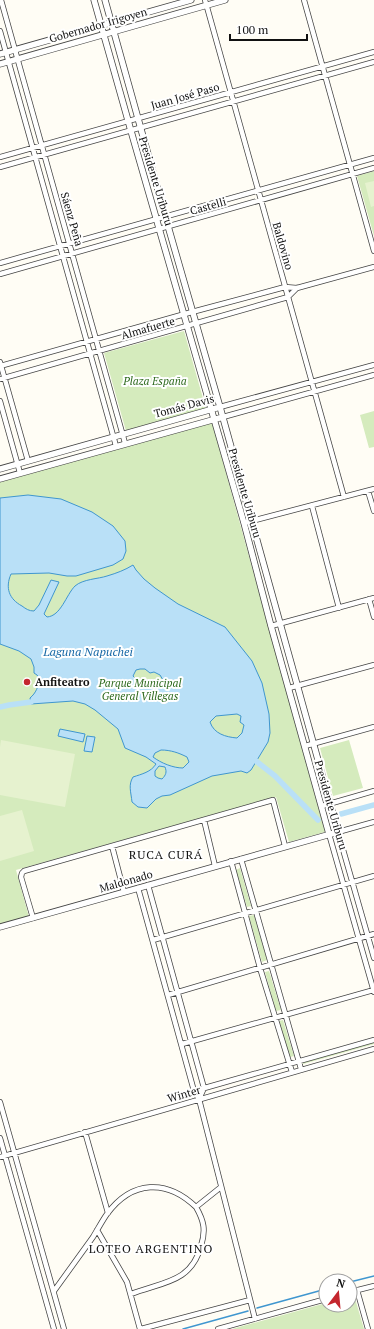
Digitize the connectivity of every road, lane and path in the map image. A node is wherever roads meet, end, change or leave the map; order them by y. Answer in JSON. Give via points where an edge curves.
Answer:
{"nodes":[{"id":1,"x":1,"y":0,"type":"edge"},
{"id":2,"x":94,"y":0,"type":"edge"},
{"id":3,"x":105,"y":0,"type":"edge"},
{"id":4,"x":191,"y":0,"type":"edge"},
{"id":5,"x":225,"y":0,"type":"edge"},
{"id":6,"x":304,"y":0,"type":"edge"},
{"id":7,"x":205,"y":3,"type":"edge"},
{"id":8,"x":111,"y":22,"type":"junction"},
{"id":9,"x":101,"y":25,"type":"junction"},
{"id":10,"x":0,"y":31,"type":"edge"},
{"id":11,"x":114,"y":31,"type":"junction"},
{"id":12,"x":104,"y":34,"type":"junction"},
{"id":13,"x":15,"y":50,"type":"junction"},
{"id":14,"x":374,"y":52,"type":"edge"},
{"id":15,"x":3,"y":53,"type":"edge"},
{"id":16,"x":17,"y":59,"type":"junction"},
{"id":17,"x":8,"y":62,"type":"junction"},
{"id":18,"x":374,"y":62,"type":"edge"},
{"id":19,"x":0,"y":64,"type":"edge"},
{"id":20,"x":322,"y":66,"type":"junction"},
{"id":21,"x":325,"y":76,"type":"junction"},
{"id":22,"x":230,"y":92,"type":"junction"},
{"id":23,"x":233,"y":102,"type":"junction"},
{"id":24,"x":138,"y":118,"type":"junction"},
{"id":25,"x":128,"y":121,"type":"junction"},
{"id":26,"x":140,"y":128,"type":"junction"},
{"id":27,"x":131,"y":131,"type":"junction"},
{"id":28,"x":42,"y":146,"type":"junction"},
{"id":29,"x":33,"y":148,"type":"junction"},
{"id":30,"x":44,"y":155,"type":"junction"},
{"id":31,"x":0,"y":158,"type":"edge"},
{"id":32,"x":35,"y":158,"type":"junction"},
{"id":33,"x":374,"y":158,"type":"edge"},
{"id":34,"x":350,"y":165,"type":"junction"},
{"id":35,"x":0,"y":167,"type":"edge"},
{"id":36,"x":374,"y":168,"type":"edge"},
{"id":37,"x":352,"y":174,"type":"junction"},
{"id":38,"x":258,"y":191,"type":"junction"},
{"id":39,"x":261,"y":200,"type":"junction"},
{"id":40,"x":165,"y":217,"type":"junction"},
{"id":41,"x":157,"y":219,"type":"junction"},
{"id":42,"x":168,"y":226,"type":"junction"},
{"id":43,"x":160,"y":228,"type":"junction"},
{"id":44,"x":69,"y":244,"type":"junction"},
{"id":45,"x":60,"y":246,"type":"junction"},
{"id":46,"x":374,"y":251,"type":"edge"},
{"id":47,"x":72,"y":254,"type":"junction"},
{"id":48,"x":63,"y":256,"type":"junction"},
{"id":49,"x":0,"y":263,"type":"edge"},
{"id":50,"x":374,"y":267,"type":"edge"},
{"id":51,"x":0,"y":274,"type":"edge"},
{"id":52,"x":285,"y":287,"type":"junction"},
{"id":53,"x":296,"y":288,"type":"junction"},
{"id":54,"x":288,"y":297,"type":"junction"},
{"id":55,"x":192,"y":312,"type":"junction"},
{"id":56,"x":184,"y":314,"type":"junction"},
{"id":57,"x":196,"y":323,"type":"junction"},
{"id":58,"x":188,"y":326,"type":"junction"},
{"id":59,"x":96,"y":339,"type":"junction"},
{"id":60,"x":87,"y":342,"type":"junction"},
{"id":61,"x":99,"y":351,"type":"junction"},
{"id":62,"x":91,"y":354,"type":"junction"},
{"id":63,"x":0,"y":365,"type":"edge"},
{"id":64,"x":374,"y":365,"type":"edge"},
{"id":65,"x":374,"y":375,"type":"edge"},
{"id":66,"x":2,"y":378,"type":"edge"},
{"id":67,"x":312,"y":383,"type":"junction"},
{"id":68,"x":314,"y":392,"type":"junction"},
{"id":69,"x":0,"y":401,"type":"edge"},
{"id":70,"x":220,"y":407,"type":"junction"},
{"id":71,"x":211,"y":409,"type":"junction"},
{"id":72,"x":223,"y":417,"type":"junction"},
{"id":73,"x":213,"y":419,"type":"junction"},
{"id":74,"x":122,"y":434,"type":"junction"},
{"id":75,"x":114,"y":436,"type":"junction"},
{"id":76,"x":125,"y":443,"type":"junction"},
{"id":77,"x":116,"y":446,"type":"junction"},
{"id":78,"x":28,"y":461,"type":"junction"},
{"id":79,"x":18,"y":464,"type":"junction"},
{"id":80,"x":0,"y":469,"type":"edge"},
{"id":81,"x":20,"y":473,"type":"junction"},
{"id":82,"x":0,"y":479,"type":"edge"},
{"id":83,"x":374,"y":489,"type":"edge"},
{"id":84,"x":368,"y":491,"type":"junction"},
{"id":85,"x":344,"y":497,"type":"junction"},
{"id":86,"x":312,"y":506,"type":"junction"},
{"id":87,"x":374,"y":511,"type":"edge"},
{"id":88,"x":252,"y":521,"type":"junction"},
{"id":89,"x":244,"y":523,"type":"junction"},
{"id":90,"x":372,"y":599,"type":"edge"},
{"id":91,"x":339,"y":608,"type":"junction"},
{"id":92,"x":374,"y":617,"type":"edge"},
{"id":93,"x":280,"y":624,"type":"junction"},
{"id":94,"x":271,"y":626,"type":"junction"},
{"id":95,"x":374,"y":665,"type":"edge"},
{"id":96,"x":297,"y":686,"type":"junction"},
{"id":97,"x":289,"y":688,"type":"junction"},
{"id":98,"x":374,"y":728,"type":"edge"},
{"id":99,"x":313,"y":744,"type":"junction"},
{"id":100,"x":305,"y":746,"type":"junction"},
{"id":101,"x":374,"y":790,"type":"edge"},
{"id":102,"x":331,"y":803,"type":"junction"},
{"id":103,"x":322,"y":806,"type":"junction"},
{"id":104,"x":204,"y":820,"type":"junction"},
{"id":105,"x":374,"y":822,"type":"edge"},
{"id":106,"x":338,"y":832,"type":"junction"},
{"id":107,"x":329,"y":834,"type":"junction"},
{"id":108,"x":112,"y":846,"type":"junction"},
{"id":109,"x":286,"y":846,"type":"junction"},
{"id":110,"x":241,"y":859,"type":"junction"},
{"id":111,"x":231,"y":861,"type":"junction"},
{"id":112,"x":215,"y":866,"type":"junction"},
{"id":113,"x":374,"y":876,"type":"edge"},
{"id":114,"x":352,"y":882,"type":"junction"},
{"id":115,"x":148,"y":885,"type":"junction"},
{"id":116,"x":343,"y":885,"type":"junction"},
{"id":117,"x":138,"y":888,"type":"junction"},
{"id":118,"x":124,"y":892,"type":"junction"},
{"id":119,"x":255,"y":911,"type":"junction"},
{"id":120,"x":245,"y":914,"type":"junction"},
{"id":121,"x":33,"y":918,"type":"junction"},
{"id":122,"x":0,"y":927,"type":"edge"},
{"id":123,"x":374,"y":934,"type":"edge"},
{"id":124,"x":368,"y":936,"type":"junction"},
{"id":125,"x":162,"y":938,"type":"junction"},
{"id":126,"x":359,"y":938,"type":"junction"},
{"id":127,"x":153,"y":940,"type":"junction"},
{"id":128,"x":374,"y":958,"type":"edge"},
{"id":129,"x":271,"y":965,"type":"junction"},
{"id":130,"x":260,"y":968,"type":"junction"},
{"id":131,"x":374,"y":991,"type":"edge"},
{"id":132,"x":177,"y":992,"type":"junction"},
{"id":133,"x":168,"y":995,"type":"junction"},
{"id":134,"x":285,"y":1016,"type":"junction"},
{"id":135,"x":275,"y":1019,"type":"junction"},
{"id":136,"x":374,"y":1040,"type":"edge"},
{"id":137,"x":190,"y":1041,"type":"junction"},
{"id":138,"x":182,"y":1044,"type":"junction"},
{"id":139,"x":374,"y":1049,"type":"edge"},
{"id":140,"x":299,"y":1061,"type":"junction"},
{"id":141,"x":290,"y":1064,"type":"junction"},
{"id":142,"x":301,"y":1070,"type":"junction"},
{"id":143,"x":292,"y":1072,"type":"junction"},
{"id":144,"x":204,"y":1088,"type":"junction"},
{"id":145,"x":194,"y":1091,"type":"junction"},
{"id":146,"x":199,"y":1099,"type":"junction"},
{"id":147,"x":0,"y":1102,"type":"edge"},
{"id":148,"x":85,"y":1132,"type":"junction"},
{"id":149,"x":0,"y":1138,"type":"edge"},
{"id":150,"x":14,"y":1152,"type":"junction"},
{"id":151,"x":2,"y":1156,"type":"edge"},
{"id":152,"x":221,"y":1187,"type":"junction"},
{"id":153,"x":196,"y":1207,"type":"junction"},
{"id":154,"x":108,"y":1213,"type":"junction"},
{"id":155,"x":97,"y":1230,"type":"junction"},
{"id":156,"x":43,"y":1253,"type":"junction"},
{"id":157,"x":33,"y":1256,"type":"junction"},
{"id":158,"x":374,"y":1286,"type":"edge"},
{"id":159,"x":358,"y":1290,"type":"edge"},
{"id":160,"x":54,"y":1291,"type":"junction"},
{"id":161,"x":131,"y":1294,"type":"junction"},
{"id":162,"x":358,"y":1294,"type":"edge"},
{"id":163,"x":250,"y":1300,"type":"junction"},
{"id":164,"x":318,"y":1301,"type":"edge"},
{"id":165,"x":255,"y":1319,"type":"junction"},
{"id":166,"x":54,"y":1329,"type":"edge"},
{"id":167,"x":64,"y":1329,"type":"edge"},
{"id":168,"x":140,"y":1329,"type":"edge"},
{"id":169,"x":218,"y":1329,"type":"edge"},
{"id":170,"x":368,"y":1329,"type":"edge"}],
"edges":[{"from":1,"to":13,"type":"street","name":"Sáenz Peña"},
{"from":2,"to":9,"type":"street","name":"Presidente Uriburu"},
{"from":3,"to":8,"type":"street","name":"Presidente Uriburu"},
{"from":4,"to":8,"type":"street","name":"Gobernador Irigoyen"},
{"from":5,"to":7,"type":"street","name":"Gobernador Irigoyen"},
{"from":6,"to":20,"type":"street"},
{"from":7,"to":11,"type":"street","name":"Gobernador Irigoyen"},
{"from":7,"to":22,"type":"street","name":"Baldovino"},
{"from":8,"to":9,"type":"street","name":"Gobernador Irigoyen"},
{"from":8,"to":11,"type":"street","name":"Presidente Uriburu"},
{"from":9,"to":12,"type":"street","name":"Presidente Uriburu"},
{"from":9,"to":13,"type":"street","name":"Gobernador Irigoyen"},
{"from":10,"to":15,"type":"street","name":"Sáenz Peña"},
{"from":11,"to":12,"type":"street","name":"Gobernador Irigoyen"},
{"from":11,"to":24,"type":"street","name":"Presidente Uriburu"},
{"from":12,"to":16,"type":"street","name":"Gobernador Irigoyen"},
{"from":12,"to":25,"type":"street","name":"Presidente Uriburu"},
{"from":13,"to":15,"type":"street","name":"Gobernador Irigoyen"},
{"from":13,"to":16,"type":"street","name":"Sáenz Peña"},
{"from":14,"to":20,"type":"street","name":"Juan José Paso"},
{"from":15,"to":17,"type":"street","name":"Sáenz Peña"},
{"from":16,"to":17,"type":"street","name":"Gobernador Irigoyen"},
{"from":16,"to":28,"type":"street","name":"Sáenz Peña"},
{"from":17,"to":19,"type":"street","name":"Gobernador Irigoyen"},
{"from":17,"to":29,"type":"street","name":"Sáenz Peña"},
{"from":18,"to":21,"type":"street","name":"Juan José Paso"},
{"from":20,"to":21,"type":"street"},
{"from":20,"to":22,"type":"street","name":"Juan José Paso"},
{"from":21,"to":23,"type":"street","name":"Juan José Paso"},
{"from":21,"to":34,"type":"street"},
{"from":22,"to":23,"type":"street","name":"Baldovino"},
{"from":22,"to":24,"type":"street","name":"Juan José Paso"},
{"from":23,"to":26,"type":"street","name":"Juan José Paso"},
{"from":23,"to":38,"type":"street","name":"Baldovino"},
{"from":24,"to":25,"type":"street","name":"Juan José Paso"},
{"from":24,"to":26,"type":"street","name":"Presidente Uriburu"},
{"from":25,"to":27,"type":"street","name":"Presidente Uriburu"},
{"from":25,"to":28,"type":"street","name":"Juan José Paso"},
{"from":26,"to":27,"type":"street","name":"Juan José Paso"},
{"from":26,"to":40,"type":"street","name":"Presidente Uriburu"},
{"from":27,"to":30,"type":"street","name":"Juan José Paso"},
{"from":27,"to":41,"type":"street","name":"Presidente Uriburu"},
{"from":28,"to":29,"type":"street","name":"Juan José Paso"},
{"from":28,"to":30,"type":"street","name":"Sáenz Peña"},
{"from":29,"to":31,"type":"street","name":"Juan José Paso"},
{"from":29,"to":32,"type":"street","name":"Sáenz Peña"},
{"from":30,"to":32,"type":"street","name":"Juan José Paso"},
{"from":30,"to":44,"type":"street","name":"Sáenz Peña"},
{"from":32,"to":35,"type":"street","name":"Juan José Paso"},
{"from":32,"to":45,"type":"street","name":"Sáenz Peña"},
{"from":33,"to":34,"type":"street","name":"Castelli"},
{"from":34,"to":37,"type":"street"},
{"from":34,"to":38,"type":"street","name":"Castelli"},
{"from":36,"to":37,"type":"street","name":"Castelli"},
{"from":37,"to":39,"type":"street","name":"Castelli"},
{"from":37,"to":46,"type":"street"},
{"from":38,"to":39,"type":"street","name":"Baldovino"},
{"from":38,"to":40,"type":"street","name":"Castelli"},
{"from":39,"to":42,"type":"street","name":"Castelli"},
{"from":39,"to":52,"type":"street","name":"Baldovino"},
{"from":40,"to":41,"type":"street","name":"Castelli"},
{"from":40,"to":42,"type":"street","name":"Presidente Uriburu"},
{"from":41,"to":43,"type":"street","name":"Presidente Uriburu"},
{"from":41,"to":44,"type":"street","name":"Castelli"},
{"from":42,"to":43,"type":"street","name":"Castelli"},
{"from":42,"to":55,"type":"street","name":"Presidente Uriburu"},
{"from":43,"to":47,"type":"street","name":"Castelli"},
{"from":43,"to":56,"type":"street","name":"Presidente Uriburu"},
{"from":44,"to":45,"type":"street","name":"Castelli"},
{"from":44,"to":47,"type":"street","name":"Sáenz Peña"},
{"from":45,"to":48,"type":"street","name":"Sáenz Peña"},
{"from":45,"to":49,"type":"street","name":"Castelli"},
{"from":47,"to":48,"type":"street","name":"Castelli"},
{"from":47,"to":59,"type":"street","name":"Sáenz Peña"},
{"from":48,"to":51,"type":"street","name":"Castelli"},
{"from":48,"to":60,"type":"street","name":"Sáenz Peña"},
{"from":50,"to":53,"type":"street","name":"Almafuerte"},
{"from":52,"to":53,"type":"street","name":"Almafuerte"},
{"from":52,"to":54,"type":"street","name":"Baldovino"},
{"from":52,"to":55,"type":"street","name":"Almafuerte"},
{"from":53,"to":54,"type":"street"},
{"from":54,"to":57,"type":"street","name":"Almafuerte"},
{"from":54,"to":67,"type":"street","name":"Baldovino"},
{"from":55,"to":56,"type":"street","name":"Almafuerte"},
{"from":55,"to":57,"type":"street","name":"Presidente Uriburu"},
{"from":56,"to":58,"type":"street","name":"Presidente Uriburu"},
{"from":56,"to":59,"type":"street","name":"Almafuerte"},
{"from":57,"to":58,"type":"street","name":"Almafuerte"},
{"from":57,"to":70,"type":"street","name":"Presidente Uriburu"},
{"from":58,"to":61,"type":"street","name":"Almafuerte"},
{"from":58,"to":71,"type":"street","name":"Presidente Uriburu"},
{"from":59,"to":60,"type":"street","name":"Almafuerte"},
{"from":59,"to":61,"type":"street","name":"Sáenz Peña"},
{"from":60,"to":62,"type":"street","name":"Sáenz Peña"},
{"from":60,"to":63,"type":"street","name":"Almafuerte"},
{"from":61,"to":62,"type":"street","name":"Almafuerte"},
{"from":61,"to":74,"type":"street","name":"Sáenz Peña"},
{"from":62,"to":66,"type":"street","name":"Almafuerte"},
{"from":62,"to":75,"type":"street","name":"Sáenz Peña"},
{"from":63,"to":66,"type":"street"},
{"from":64,"to":67,"type":"street","name":"Tomás Davis"},
{"from":65,"to":68,"type":"street","name":"Tomás Davis"},
{"from":66,"to":78,"type":"street"},
{"from":67,"to":68,"type":"street","name":"Baldovino"},
{"from":67,"to":70,"type":"street","name":"Tomás Davis"},
{"from":68,"to":72,"type":"street","name":"Tomás Davis"},
{"from":68,"to":85,"type":"street","name":"Baldovino"},
{"from":69,"to":79,"type":"street"},
{"from":70,"to":71,"type":"street","name":"Tomás Davis"},
{"from":70,"to":72,"type":"street","name":"Presidente Uriburu"},
{"from":71,"to":73,"type":"street","name":"Presidente Uriburu"},
{"from":71,"to":74,"type":"street","name":"Tomás Davis"},
{"from":72,"to":73,"type":"street","name":"Tomás Davis"},
{"from":72,"to":88,"type":"street","name":"Presidente Uriburu"},
{"from":73,"to":76,"type":"street","name":"Tomás Davis"},
{"from":73,"to":89,"type":"street","name":"Presidente Uriburu"},
{"from":74,"to":75,"type":"street","name":"Tomás Davis"},
{"from":74,"to":76,"type":"street","name":"Sáenz Peña"},
{"from":75,"to":77,"type":"street","name":"Sáenz Peña"},
{"from":75,"to":78,"type":"street","name":"Tomás Davis"},
{"from":76,"to":77,"type":"street","name":"Tomás Davis"},
{"from":77,"to":81,"type":"street","name":"Tomás Davis"},
{"from":78,"to":79,"type":"street","name":"Tomás Davis"},
{"from":79,"to":80,"type":"street","name":"Tomás Davis"},
{"from":79,"to":81,"type":"street"},
{"from":81,"to":82,"type":"street","name":"Tomás Davis"},
{"from":83,"to":84,"type":"street"},
{"from":84,"to":85,"type":"street"},
{"from":84,"to":87,"type":"street"},
{"from":85,"to":86,"type":"street"},
{"from":86,"to":88,"type":"street"},
{"from":86,"to":91,"type":"street"},
{"from":88,"to":89,"type":"street"},
{"from":88,"to":93,"type":"street","name":"Presidente Uriburu"},
{"from":89,"to":94,"type":"street","name":"Presidente Uriburu"},
{"from":90,"to":91,"type":"street"},
{"from":90,"to":92,"type":"street"},
{"from":91,"to":93,"type":"street"},
{"from":93,"to":94,"type":"street"},
{"from":93,"to":96,"type":"street","name":"Presidente Uriburu"},
{"from":94,"to":97,"type":"street","name":"Presidente Uriburu"},
{"from":95,"to":96,"type":"street"},
{"from":96,"to":97,"type":"street"},
{"from":96,"to":99,"type":"street","name":"Presidente Uriburu"},
{"from":97,"to":100,"type":"street","name":"Presidente Uriburu"},
{"from":98,"to":99,"type":"street"},
{"from":99,"to":100,"type":"street"},
{"from":99,"to":102,"type":"street","name":"Presidente Uriburu"},
{"from":100,"to":103,"type":"street","name":"Presidente Uriburu"},
{"from":101,"to":102,"type":"street"},
{"from":102,"to":103,"type":"street"},
{"from":102,"to":106,"type":"street","name":"Presidente Uriburu"},
{"from":103,"to":107,"type":"street","name":"Presidente Uriburu"},
{"from":104,"to":108,"type":"street"},
{"from":104,"to":109,"type":"street","via":[[273,800]]},
{"from":104,"to":112,"type":"street"},
{"from":105,"to":106,"type":"street","name":"Maldonado"},
{"from":106,"to":107,"type":"street","name":"Maldonado"},
{"from":106,"to":114,"type":"street","name":"Presidente Uriburu"},
{"from":107,"to":109,"type":"street","name":"Maldonado"},
{"from":107,"to":116,"type":"street","name":"Presidente Uriburu"},
{"from":108,"to":118,"type":"street"},
{"from":108,"to":121,"type":"street","via":[[22,873]]},
{"from":109,"to":110,"type":"street","name":"Maldonado"},
{"from":110,"to":111,"type":"street","name":"Maldonado"},
{"from":110,"to":119,"type":"street"},
{"from":111,"to":112,"type":"street","name":"Maldonado"},
{"from":111,"to":120,"type":"street"},
{"from":112,"to":115,"type":"street","name":"Maldonado"},
{"from":113,"to":114,"type":"street"},
{"from":114,"to":116,"type":"street"},
{"from":114,"to":124,"type":"street","name":"Presidente Uriburu"},
{"from":115,"to":117,"type":"street","name":"Maldonado"},
{"from":115,"to":125,"type":"street"},
{"from":116,"to":119,"type":"street"},
{"from":116,"to":126,"type":"street","name":"Presidente Uriburu"},
{"from":117,"to":118,"type":"street","name":"Maldonado"},
{"from":117,"to":127,"type":"street"},
{"from":118,"to":121,"type":"street","name":"Maldonado"},
{"from":119,"to":120,"type":"street"},
{"from":119,"to":129,"type":"street"},
{"from":120,"to":125,"type":"street"},
{"from":120,"to":130,"type":"street"},
{"from":121,"to":122,"type":"street","name":"Maldonado"},
{"from":123,"to":124,"type":"street"},
{"from":124,"to":126,"type":"street"},
{"from":124,"to":128,"type":"street","name":"Presidente Uriburu"},
{"from":125,"to":127,"type":"street"},
{"from":125,"to":132,"type":"street"},
{"from":126,"to":129,"type":"street"},
{"from":126,"to":131,"type":"street","name":"Presidente Uriburu"},
{"from":127,"to":133,"type":"street"},
{"from":129,"to":130,"type":"street"},
{"from":129,"to":134,"type":"street"},
{"from":130,"to":132,"type":"street"},
{"from":130,"to":135,"type":"street"},
{"from":131,"to":134,"type":"street"},
{"from":132,"to":133,"type":"street"},
{"from":132,"to":137,"type":"street"},
{"from":133,"to":138,"type":"street"},
{"from":134,"to":135,"type":"street"},
{"from":134,"to":140,"type":"street"},
{"from":135,"to":137,"type":"street"},
{"from":135,"to":141,"type":"street"},
{"from":136,"to":140,"type":"street","name":"Winter"},
{"from":137,"to":138,"type":"street"},
{"from":137,"to":144,"type":"street"},
{"from":138,"to":145,"type":"street"},
{"from":139,"to":142,"type":"street","name":"Winter"},
{"from":140,"to":141,"type":"street","name":"Winter"},
{"from":140,"to":142,"type":"street"},
{"from":141,"to":143,"type":"street"},
{"from":141,"to":144,"type":"street","name":"Winter"},
{"from":142,"to":143,"type":"street","name":"Winter"},
{"from":143,"to":146,"type":"street","name":"Winter"},
{"from":144,"to":145,"type":"street","name":"Winter"},
{"from":144,"to":146,"type":"street"},
{"from":145,"to":146,"type":"street"},
{"from":146,"to":148,"type":"street","name":"Winter"},
{"from":146,"to":152,"type":"street"},
{"from":147,"to":150,"type":"street"},
{"from":148,"to":150,"type":"street","name":"Winter"},
{"from":148,"to":154,"type":"street"},
{"from":149,"to":151,"type":"street"},
{"from":150,"to":151,"type":"street","name":"Winter"},
{"from":150,"to":156,"type":"street"},
{"from":151,"to":157,"type":"street"},
{"from":152,"to":153,"type":"street"},
{"from":152,"to":163,"type":"street"},
{"from":153,"to":154,"type":"street","via":[[179,1193],[159,1187],[146,1187],[125,1196]]},
{"from":153,"to":161,"type":"street","via":[[204,1228],[195,1262],[177,1278]]},
{"from":154,"to":155,"type":"street"},
{"from":155,"to":160,"type":"street"},
{"from":155,"to":161,"type":"street","via":[[127,1282]]},
{"from":156,"to":157,"type":"street"},
{"from":156,"to":160,"type":"street"},
{"from":157,"to":166,"type":"street"},
{"from":158,"to":159,"type":"street"},
{"from":160,"to":167,"type":"street"},
{"from":161,"to":168,"type":"street"},
{"from":162,"to":170,"type":"street"},
{"from":163,"to":165,"type":"street"},
{"from":163,"to":168,"type":"street"},
{"from":164,"to":165,"type":"street"},
{"from":165,"to":169,"type":"street"}]}
